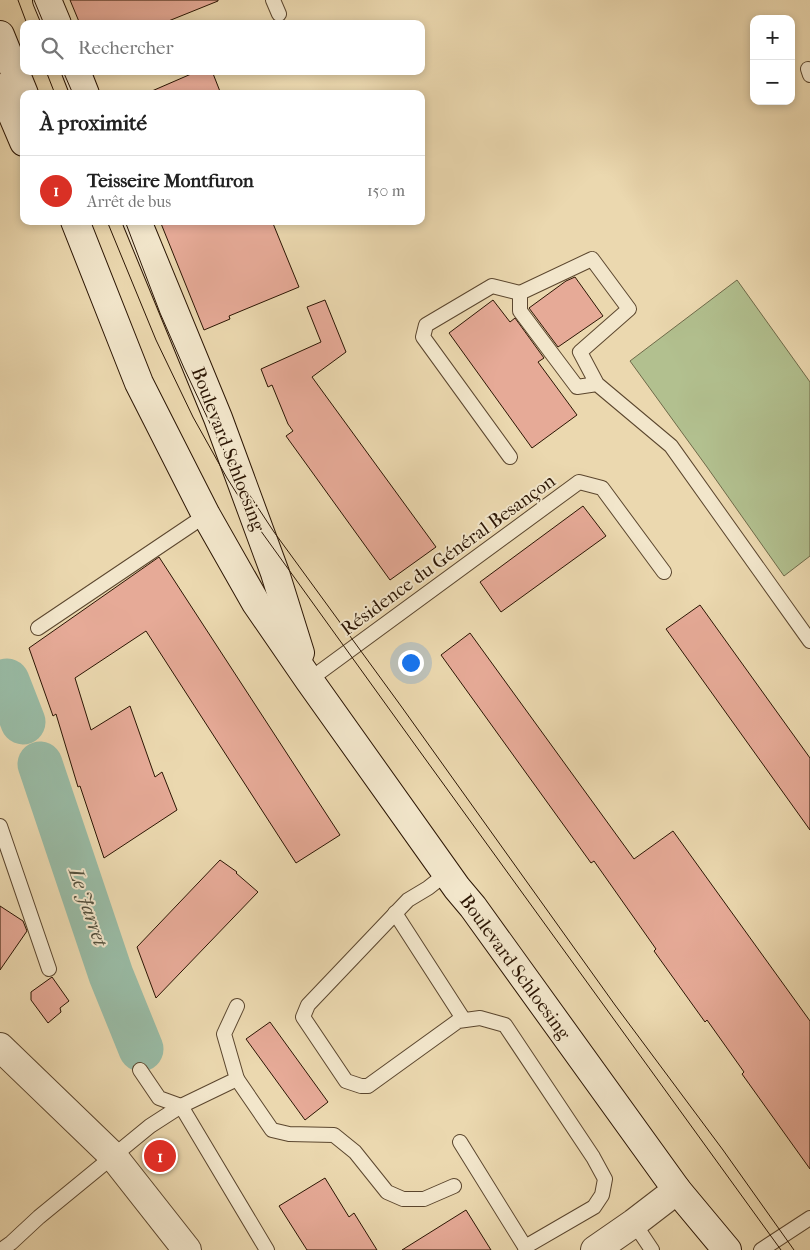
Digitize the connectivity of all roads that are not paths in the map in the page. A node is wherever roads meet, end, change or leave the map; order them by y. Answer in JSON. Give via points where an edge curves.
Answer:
{"nodes":[{"id":1,"x":47,"y":0,"type":"edge"},
{"id":2,"x":273,"y":0,"type":"edge"},
{"id":3,"x":279,"y":14,"type":"dead end"},
{"id":4,"x":55,"y":20,"type":"edge"},
{"id":5,"x":0,"y":34,"type":"edge"},
{"id":6,"x":78,"y":75,"type":"edge"},
{"id":7,"x":0,"y":88,"type":"edge"},
{"id":8,"x":22,"y":90,"type":"edge"},
{"id":9,"x":84,"y":90,"type":"edge"},
{"id":10,"x":20,"y":133,"type":"edge"},
{"id":11,"x":58,"y":225,"type":"edge"},
{"id":12,"x":76,"y":225,"type":"edge"},
{"id":13,"x":139,"y":225,"type":"edge"},
{"id":14,"x":520,"y":293,"type":"junction"},
{"id":15,"x":119,"y":334,"type":"junction"},
{"id":16,"x":597,"y":384,"type":"junction"},
{"id":17,"x":510,"y":457,"type":"dead end"},
{"id":18,"x":206,"y":516,"type":"junction"},
{"id":19,"x":664,"y":572,"type":"dead end"},
{"id":20,"x":38,"y":628,"type":"dead end"},
{"id":21,"x":810,"y":641,"type":"edge"},
{"id":22,"x":309,"y":680,"type":"junction"},
{"id":23,"x":0,"y":826,"type":"edge"},
{"id":24,"x":447,"y":873,"type":"junction"},
{"id":25,"x":395,"y":914,"type":"junction"},
{"id":26,"x":49,"y":969,"type":"dead end"},
{"id":27,"x":237,"y":1006,"type":"dead end"},
{"id":28,"x":464,"y":1020,"type":"junction"},
{"id":29,"x":0,"y":1047,"type":"edge"},
{"id":30,"x":140,"y":1070,"type":"dead end"},
{"id":31,"x":237,"y":1079,"type":"junction"},
{"id":32,"x":181,"y":1106,"type":"junction"},
{"id":33,"x":460,"y":1142,"type":"dead end"},
{"id":34,"x":113,"y":1156,"type":"junction"},
{"id":35,"x":454,"y":1186,"type":"dead end"},
{"id":36,"x":677,"y":1190,"type":"junction"},
{"id":37,"x":810,"y":1218,"type":"edge"},
{"id":38,"x":634,"y":1223,"type":"junction"},
{"id":39,"x":526,"y":1249,"type":"edge"},
{"id":40,"x":1,"y":1250,"type":"edge"},
{"id":41,"x":187,"y":1250,"type":"edge"},
{"id":42,"x":267,"y":1250,"type":"edge"},
{"id":43,"x":595,"y":1250,"type":"edge"},
{"id":44,"x":652,"y":1250,"type":"edge"},
{"id":45,"x":727,"y":1250,"type":"edge"},
{"id":46,"x":761,"y":1250,"type":"edge"}],
"edges":[{"from":1,"to":4,"type":"main road"},
{"from":2,"to":3,"type":"lane"},
{"from":5,"to":8,"type":"main road"},
{"from":6,"to":9,"type":"main road"},
{"from":7,"to":10,"type":"main road"},
{"from":11,"to":15,"type":"main road","name":"Boulevard Schloesing","via":[[86,294]]},
{"from":12,"to":15,"type":"main road","name":"Boulevard Schloesing"},
{"from":13,"to":22,"type":"main road","name":"Boulevard Schloesing","via":[[218,418],[275,573]]},
{"from":14,"to":16,"type":"lane","via":[[520,310],[577,388]]},
{"from":14,"to":16,"type":"lane","via":[[592,259],[629,309],[580,352]]},
{"from":14,"to":17,"type":"lane","via":[[492,286],[426,326],[422,337]]},
{"from":15,"to":18,"type":"main road","name":"Boulevard Schloesing","via":[[139,383]]},
{"from":16,"to":21,"type":"lane","via":[[671,446]]},
{"from":18,"to":20,"type":"lane"},
{"from":18,"to":22,"type":"main road","name":"Boulevard Schloesing","via":[[256,603]]},
{"from":19,"to":22,"type":"lane","name":"Résidence du Général Besançon","via":[[602,488],[578,482]]},
{"from":22,"to":24,"type":"main road","name":"Boulevard Schloesing"},
{"from":23,"to":26,"type":"lane"},
{"from":24,"to":25,"type":"lane","via":[[408,900]]},
{"from":24,"to":36,"type":"main road","name":"Boulevard Schloesing"},
{"from":25,"to":28,"type":"lane"},
{"from":25,"to":28,"type":"lane","via":[[308,1005],[303,1017],[346,1080],[361,1086],[368,1086],[458,1020]]},
{"from":27,"to":31,"type":"lane","via":[[224,1034]]},
{"from":28,"to":39,"type":"lane","via":[[480,1018],[505,1025],[605,1179],[602,1195],[594,1207]]},
{"from":29,"to":34,"type":"main road"},
{"from":30,"to":32,"type":"lane","via":[[159,1098]]},
{"from":31,"to":32,"type":"lane"},
{"from":31,"to":35,"type":"lane","via":[[272,1130],[289,1134],[334,1135],[355,1152],[387,1192],[402,1199],[424,1199]]},
{"from":32,"to":34,"type":"lane"},
{"from":32,"to":42,"type":"lane"},
{"from":33,"to":39,"type":"lane"},
{"from":34,"to":40,"type":"lane"},
{"from":34,"to":41,"type":"main road"},
{"from":36,"to":38,"type":"main road"},
{"from":36,"to":45,"type":"main road","name":"Boulevard Schloesing"},
{"from":37,"to":46,"type":"lane"},
{"from":38,"to":43,"type":"main road"},
{"from":38,"to":44,"type":"lane"}]}
